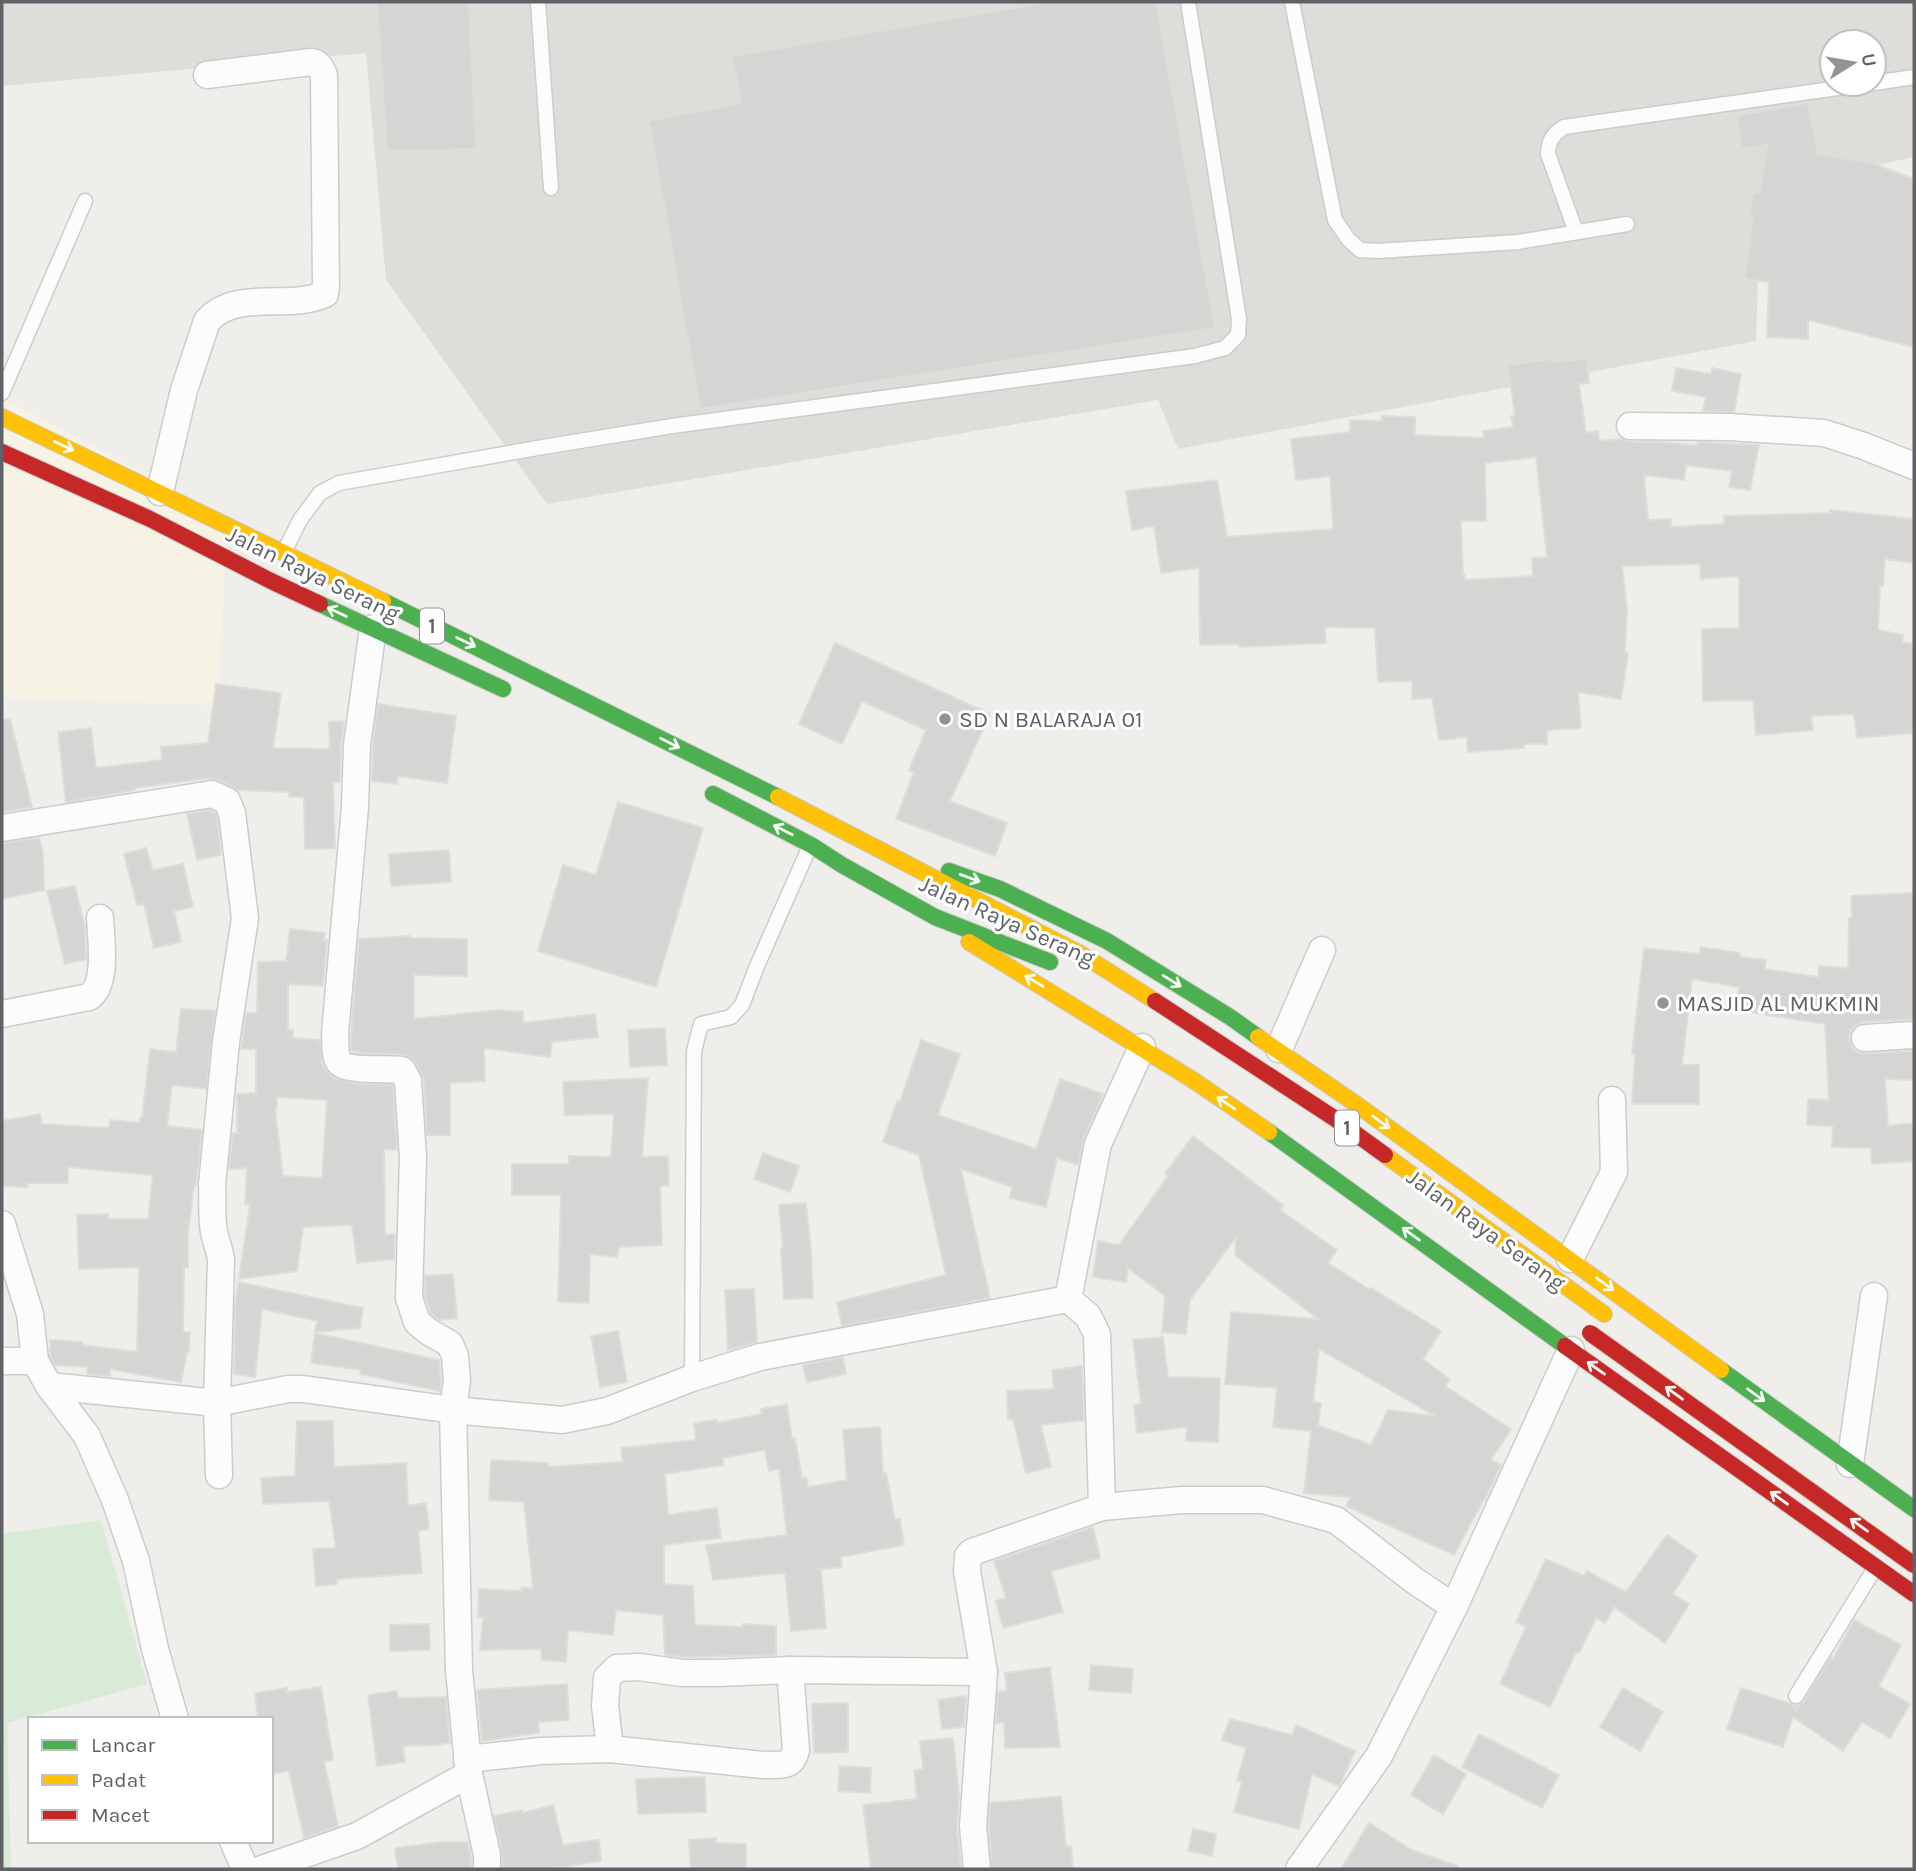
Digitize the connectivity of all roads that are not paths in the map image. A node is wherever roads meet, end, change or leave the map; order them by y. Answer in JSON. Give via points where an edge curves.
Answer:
{"nodes":[{"id":1,"x":538,"y":2,"type":"edge"},
{"id":2,"x":1188,"y":2,"type":"edge"},
{"id":3,"x":1292,"y":2,"type":"edge"},
{"id":4,"x":208,"y":75,"type":"dead end"},
{"id":5,"x":1914,"y":77,"type":"edge"},
{"id":6,"x":1888,"y":81,"type":"edge"},
{"id":7,"x":1818,"y":91,"type":"edge"},
{"id":8,"x":551,"y":188,"type":"dead end"},
{"id":9,"x":85,"y":201,"type":"dead end"},
{"id":10,"x":1628,"y":224,"type":"dead end"},
{"id":11,"x":1576,"y":233,"type":"junction"},
{"id":12,"x":2,"y":393,"type":"edge"},
{"id":13,"x":2,"y":417,"type":"edge"},
{"id":14,"x":1630,"y":426,"type":"dead end"},
{"id":15,"x":2,"y":452,"type":"edge"},
{"id":16,"x":1914,"y":466,"type":"edge"},
{"id":17,"x":160,"y":492,"type":"junction"},
{"id":18,"x":150,"y":519,"type":"junction"},
{"id":19,"x":284,"y":554,"type":"junction"},
{"id":20,"x":271,"y":581,"type":"junction"},
{"id":21,"x":373,"y":628,"type":"junction"},
{"id":22,"x":522,"y":698,"type":"dead end"},
{"id":23,"x":703,"y":789,"type":"dead end"},
{"id":24,"x":2,"y":828,"type":"edge"},
{"id":25,"x":859,"y":838,"type":"junction"},
{"id":26,"x":811,"y":845,"type":"junction"},
{"id":27,"x":842,"y":865,"type":"junction"},
{"id":28,"x":100,"y":918,"type":"dead end"},
{"id":29,"x":1322,"y":950,"type":"dead end"},
{"id":30,"x":1059,"y":965,"type":"dead end"},
{"id":31,"x":2,"y":1014,"type":"edge"},
{"id":32,"x":1914,"y":1035,"type":"edge"},
{"id":33,"x":1865,"y":1038,"type":"dead end"},
{"id":34,"x":1142,"y":1047,"type":"junction"},
{"id":35,"x":1279,"y":1049,"type":"junction"},
{"id":36,"x":1612,"y":1100,"type":"dead end"},
{"id":37,"x":2,"y":1224,"type":"edge"},
{"id":38,"x":1570,"y":1259,"type":"junction"},
{"id":39,"x":1874,"y":1296,"type":"dead end"},
{"id":40,"x":1068,"y":1299,"type":"junction"},
{"id":41,"x":1615,"y":1322,"type":"dead end"},
{"id":42,"x":1579,"y":1325,"type":"dead end"},
{"id":43,"x":1571,"y":1350,"type":"junction"},
{"id":44,"x":1652,"y":1359,"type":"dead end"},
{"id":45,"x":2,"y":1361,"type":"edge"},
{"id":46,"x":35,"y":1361,"type":"junction"},
{"id":47,"x":692,"y":1378,"type":"junction"},
{"id":48,"x":49,"y":1386,"type":"junction"},
{"id":49,"x":217,"y":1403,"type":"junction"},
{"id":50,"x":1652,"y":1406,"type":"junction"},
{"id":51,"x":453,"y":1410,"type":"junction"},
{"id":52,"x":1850,"y":1464,"type":"junction"},
{"id":53,"x":219,"y":1475,"type":"dead end"},
{"id":54,"x":1102,"y":1507,"type":"junction"},
{"id":55,"x":1914,"y":1509,"type":"edge"},
{"id":56,"x":1914,"y":1565,"type":"edge"},
{"id":57,"x":1876,"y":1567,"type":"junction"},
{"id":58,"x":1914,"y":1594,"type":"edge"},
{"id":59,"x":1454,"y":1607,"type":"junction"},
{"id":60,"x":790,"y":1670,"type":"junction"},
{"id":61,"x":984,"y":1672,"type":"junction"},
{"id":62,"x":1796,"y":1696,"type":"dead end"},
{"id":63,"x":174,"y":1717,"type":"edge"},
{"id":64,"x":610,"y":1749,"type":"junction"},
{"id":65,"x":468,"y":1767,"type":"junction"},
{"id":66,"x":234,"y":1843,"type":"edge"},
{"id":67,"x":244,"y":1869,"type":"edge"},
{"id":68,"x":262,"y":1869,"type":"edge"},
{"id":69,"x":487,"y":1869,"type":"edge"},
{"id":70,"x":977,"y":1869,"type":"edge"},
{"id":71,"x":1299,"y":1869,"type":"edge"}],
"edges":[{"from":1,"to":8,"type":"lane"},
{"from":2,"to":19,"type":"lane","via":[[1240,319],[1238,335],[1225,348],[1182,358],[672,426],[339,483],[320,493],[300,520]]},
{"from":3,"to":11,"type":"lane","via":[[1335,220],[1360,250],[1518,242]]},
{"from":4,"to":17,"type":"street","via":[[311,62],[320,66],[324,75],[325,295],[255,301],[212,315],[184,390]]},
{"from":5,"to":6,"type":"lane"},
{"from":7,"to":11,"type":"lane","via":[[1564,127],[1555,133],[1548,154]]},
{"from":9,"to":12,"type":"lane"},
{"from":10,"to":11,"type":"lane"},
{"from":13,"to":17,"type":"main road","name":"Jalan Raya Serang","number":"1","one_way":true},
{"from":14,"to":16,"type":"street","via":[[1729,426],[1824,433]]},
{"from":15,"to":18,"type":"main road","name":"Jalan Raya Serang","number":"1"},
{"from":17,"to":18,"type":"main road"},
{"from":17,"to":19,"type":"main road","name":"Jalan Raya Serang","number":"1"},
{"from":18,"to":20,"type":"main road","name":"Jalan Raya Serang","number":"1"},
{"from":19,"to":20,"type":"main road"},
{"from":19,"to":25,"type":"main road","name":"Jalan Raya Serang","number":"1","one_way":true},
{"from":21,"to":20,"type":"main road","name":"Jalan Raya Serang","number":"1","one_way":true},
{"from":21,"to":22,"type":"main road","name":"Jalan Raya Serang","number":"1"},
{"from":21,"to":51,"type":"street","via":[[357,745],[337,1054],[348,1068],[401,1070],[408,1081],[413,1157],[409,1298],[417,1322],[450,1344],[455,1356]]},
{"from":26,"to":23,"type":"main road","name":"Jalan Raya Serang","one_way":true},
{"from":24,"to":49,"type":"street","via":[[212,794],[227,801],[232,813],[245,918],[226,1042],[212,1185],[213,1230],[221,1260]]},
{"from":25,"to":35,"type":"main road","one_way":true,"via":[[1000,889],[1107,941]]},
{"from":25,"to":41,"type":"main road","name":"Jalan Raya Serang","number":"1","via":[[1081,954],[1211,1037],[1334,1118]]},
{"from":26,"to":27,"type":"main road","name":"Jalan Raya Serang"},
{"from":26,"to":47,"type":"lane","via":[[742,1005],[732,1017],[701,1024],[694,1051]]},
{"from":27,"to":30,"type":"main road","name":"Jalan Raya Serang","via":[[935,917]]},
{"from":34,"to":27,"type":"main road","one_way":true},
{"from":28,"to":31,"type":"street","via":[[102,965],[94,994]]},
{"from":29,"to":35,"type":"street"},
{"from":32,"to":33,"type":"street"},
{"from":34,"to":40,"type":"street","via":[[1098,1144]]},
{"from":43,"to":34,"type":"main road","one_way":true,"via":[[1314,1163]]},
{"from":35,"to":38,"type":"main road","one_way":true},
{"from":36,"to":38,"type":"street","via":[[1614,1172]]},
{"from":37,"to":46,"type":"street","via":[[30,1314]]},
{"from":38,"to":52,"type":"main road","one_way":true,"via":[[1674,1343]]},
{"from":39,"to":52,"type":"street"},
{"from":40,"to":47,"type":"street","via":[[760,1357]]},
{"from":40,"to":54,"type":"street","via":[[1088,1315],[1097,1334]]},
{"from":56,"to":42,"type":"main road","one_way":true,"bridge":true},
{"from":50,"to":43,"type":"main road","one_way":true},
{"from":43,"to":59,"type":"street"},
{"from":44,"to":50,"type":"main road","via":[[1645,1380]]},
{"from":45,"to":46,"type":"street"},
{"from":46,"to":48,"type":"street"},
{"from":47,"to":51,"type":"street","via":[[607,1411],[562,1420]]},
{"from":48,"to":49,"type":"street"},
{"from":48,"to":63,"type":"street","via":[[87,1436],[115,1500],[136,1561]]},
{"from":49,"to":51,"type":"street","via":[[303,1389]]},
{"from":49,"to":53,"type":"street"},
{"from":57,"to":50,"type":"main road","one_way":true},
{"from":51,"to":65,"type":"street","via":[[459,1670]]},
{"from":52,"to":55,"type":"main road"},
{"from":54,"to":59,"type":"street","via":[[1182,1500],[1263,1500],[1336,1520]]},
{"from":54,"to":61,"type":"street","via":[[968,1556]]},
{"from":57,"to":58,"type":"main road"},
{"from":57,"to":62,"type":"lane"},
{"from":59,"to":71,"type":"street","via":[[1379,1756]]},
{"from":60,"to":61,"type":"street"},
{"from":60,"to":64,"type":"street","via":[[694,1673],[617,1668],[607,1678]]},
{"from":60,"to":64,"type":"street","via":[[796,1750],[787,1764]]},
{"from":61,"to":70,"type":"street","via":[[973,1826]]},
{"from":64,"to":65,"type":"street","via":[[541,1751]]},
{"from":65,"to":68,"type":"street","via":[[357,1836]]},
{"from":65,"to":69,"type":"street"},
{"from":66,"to":67,"type":"street"}]}
